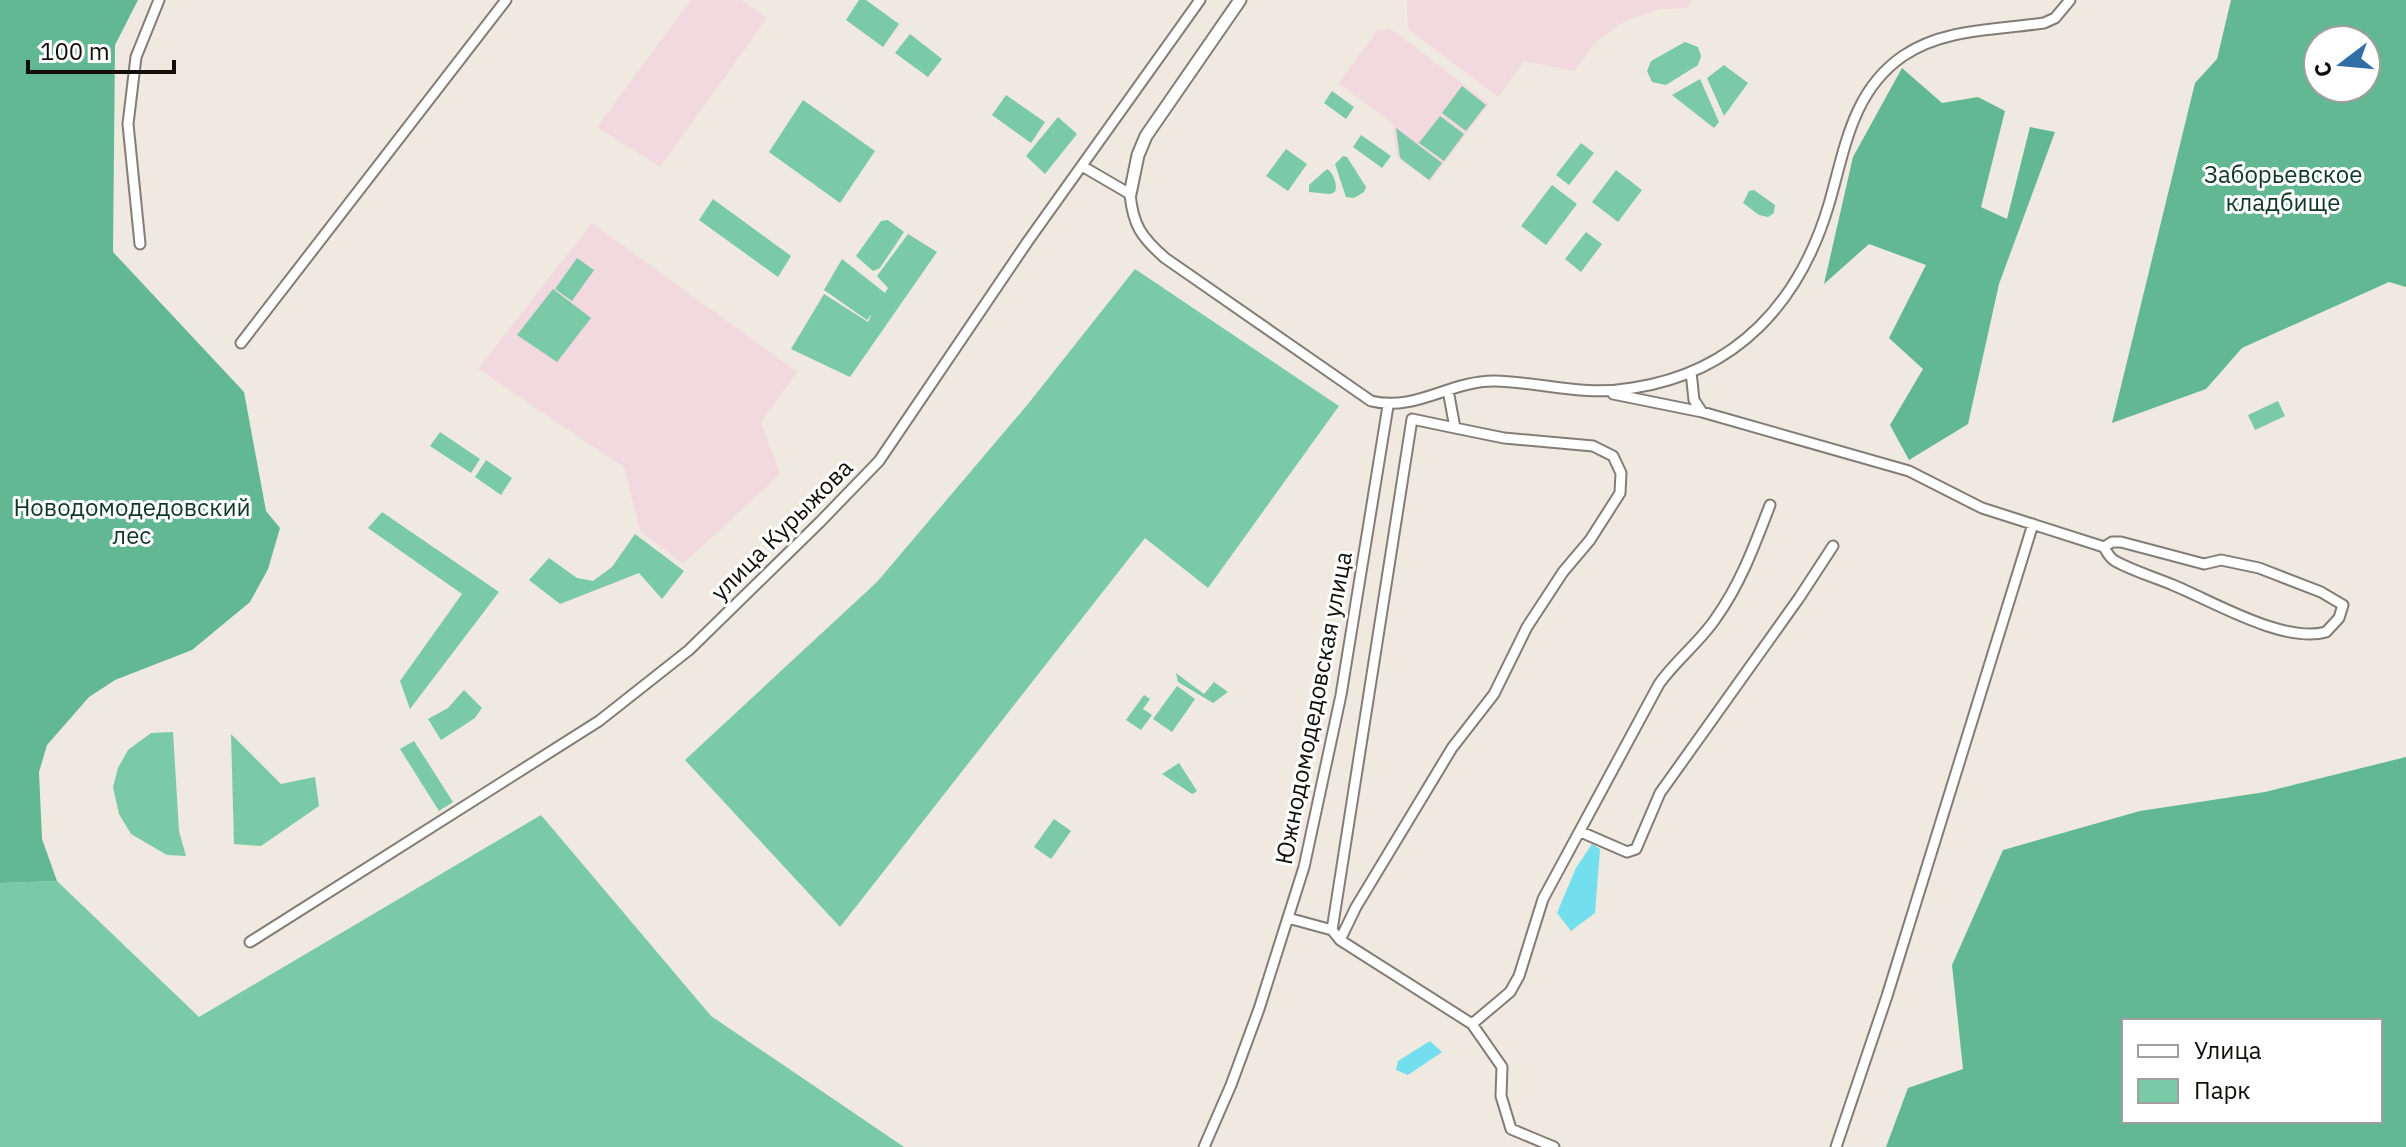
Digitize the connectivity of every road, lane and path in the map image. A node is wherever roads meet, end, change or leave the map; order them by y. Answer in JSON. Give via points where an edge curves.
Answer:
{"nodes":[{"id":1,"x":159,"y":0,"type":"edge"},
{"id":2,"x":506,"y":0,"type":"edge"},
{"id":3,"x":1200,"y":0,"type":"edge"},
{"id":4,"x":1240,"y":0,"type":"edge"},
{"id":5,"x":2070,"y":0,"type":"edge"},
{"id":6,"x":1082,"y":166,"type":"junction"},
{"id":7,"x":1130,"y":194,"type":"junction"},
{"id":8,"x":140,"y":244,"type":"dead end"},
{"id":9,"x":241,"y":343,"type":"dead end"},
{"id":10,"x":1691,"y":372,"type":"junction"},
{"id":11,"x":1448,"y":390,"type":"junction"},
{"id":12,"x":1606,"y":392,"type":"junction"},
{"id":13,"x":1388,"y":406,"type":"junction"},
{"id":14,"x":1702,"y":412,"type":"junction"},
{"id":15,"x":1455,"y":428,"type":"junction"},
{"id":16,"x":1770,"y":505,"type":"dead end"},
{"id":17,"x":2033,"y":524,"type":"junction"},
{"id":18,"x":1833,"y":546,"type":"dead end"},
{"id":19,"x":2104,"y":547,"type":"junction"},
{"id":20,"x":1581,"y":832,"type":"junction"},
{"id":21,"x":1288,"y":918,"type":"junction"},
{"id":22,"x":1332,"y":930,"type":"junction"},
{"id":23,"x":1340,"y":940,"type":"junction"},
{"id":24,"x":250,"y":942,"type":"dead end"},
{"id":25,"x":1472,"y":1024,"type":"junction"},
{"id":26,"x":1204,"y":1147,"type":"edge"},
{"id":27,"x":1554,"y":1147,"type":"edge"},
{"id":28,"x":1836,"y":1147,"type":"edge"}],
"edges":[{"from":1,"to":8,"type":"street","via":[[136,57],[128,124]]},
{"from":2,"to":9,"type":"street"},
{"from":3,"to":6,"type":"street","name":"улица Курыжова"},
{"from":4,"to":7,"type":"street","via":[[1146,136]]},
{"from":5,"to":10,"type":"street","via":[[2044,23],[1943,38],[1902,57],[1885,72],[1850,124],[1820,232],[1803,271],[1751,336]]},
{"from":6,"to":7,"type":"street"},
{"from":6,"to":24,"type":"street","name":"улица Курыжова","via":[[879,461],[689,650],[599,721]]},
{"from":7,"to":13,"type":"street","via":[[1139,231],[1165,258],[1371,401]]},
{"from":10,"to":12,"type":"street"},
{"from":10,"to":14,"type":"street","via":[[1694,400]]},
{"from":11,"to":12,"type":"street","via":[[1497,381]]},
{"from":11,"to":13,"type":"street"},
{"from":11,"to":15,"type":"street"},
{"from":12,"to":14,"type":"street"},
{"from":13,"to":21,"type":"street","name":"Южнодомодедовская улица","via":[[1333,741]]},
{"from":14,"to":17,"type":"street","via":[[1909,471],[1982,508]]},
{"from":15,"to":22,"type":"street","via":[[1412,419]]},
{"from":15,"to":23,"type":"street","via":[[1593,446],[1613,456],[1621,473],[1620,493],[1527,627],[1494,694],[1452,748]]},
{"from":16,"to":20,"type":"street","via":[[1727,601],[1659,684]]},
{"from":17,"to":19,"type":"street"},
{"from":17,"to":28,"type":"street"},
{"from":18,"to":20,"type":"street","via":[[1660,793],[1636,849],[1627,852]]},
{"from":19,"to":19,"type":"street","via":[[2116,562],[2276,627],[2326,632],[2343,605],[2259,568],[2221,560],[2204,564],[2121,542]]},
{"from":20,"to":25,"type":"street","via":[[1543,899],[1510,992]]},
{"from":21,"to":22,"type":"street"},
{"from":21,"to":26,"type":"street","name":"Южнодомодедовская улица"},
{"from":22,"to":23,"type":"street"},
{"from":23,"to":25,"type":"street"},
{"from":25,"to":27,"type":"street","via":[[1502,1067],[1501,1096],[1511,1129]]}]}
